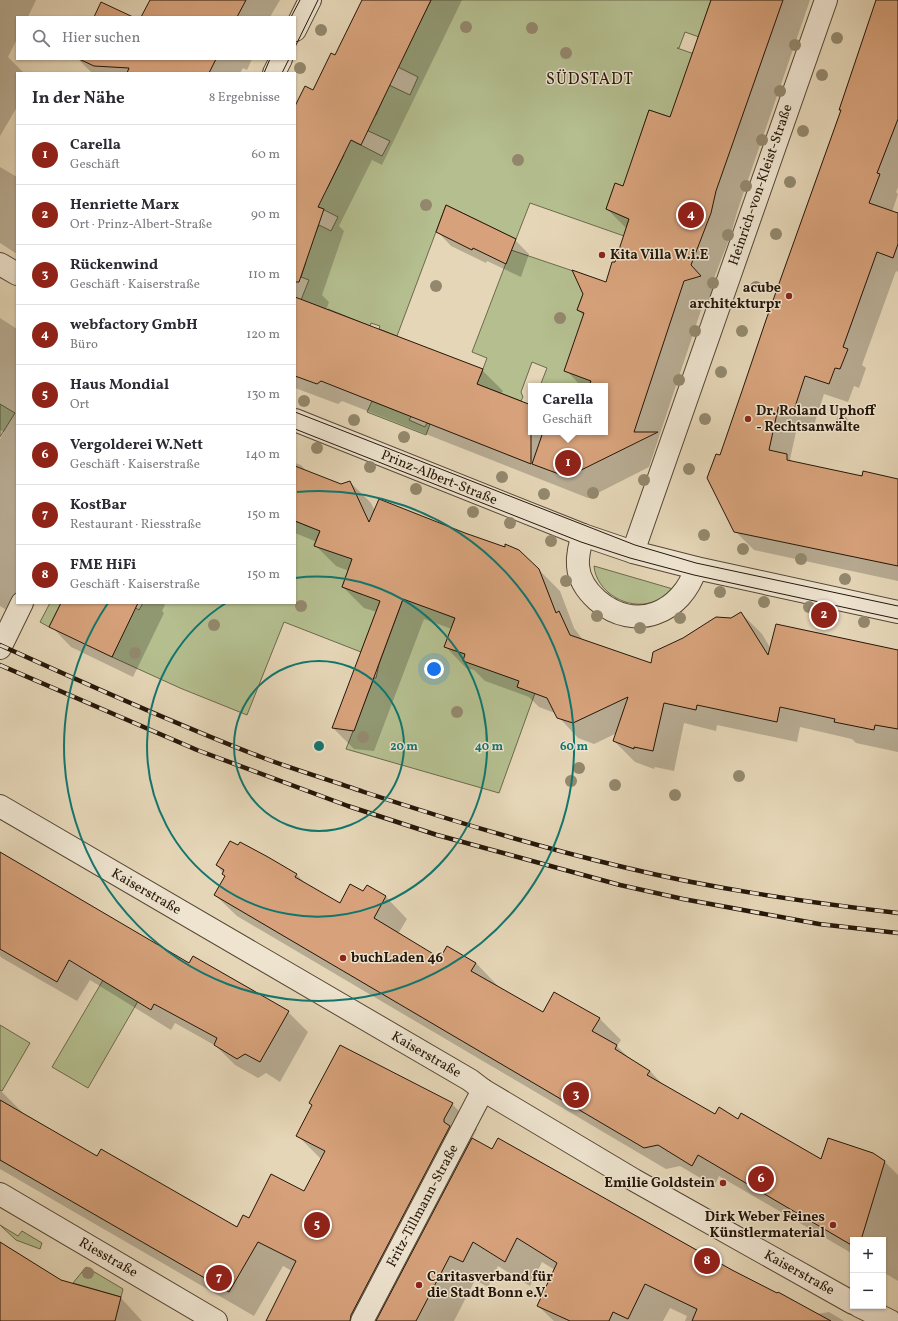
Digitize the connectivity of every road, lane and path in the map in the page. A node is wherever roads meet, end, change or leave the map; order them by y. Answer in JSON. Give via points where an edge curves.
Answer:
{"nodes":[{"id":1,"x":310,"y":0,"type":"edge"},
{"id":2,"x":826,"y":0,"type":"edge"},
{"id":3,"x":296,"y":28,"type":"edge"},
{"id":4,"x":280,"y":60,"type":"edge"},
{"id":5,"x":274,"y":72,"type":"edge"},
{"id":6,"x":0,"y":264,"type":"edge"},
{"id":7,"x":16,"y":273,"type":"edge"},
{"id":8,"x":296,"y":420,"type":"edge"},
{"id":9,"x":583,"y":535,"type":"junction"},
{"id":10,"x":633,"y":552,"type":"junction"},
{"id":11,"x":696,"y":568,"type":"junction"},
{"id":12,"x":22,"y":604,"type":"edge"},
{"id":13,"x":898,"y":612,"type":"edge"},
{"id":14,"x":0,"y":648,"type":"edge"},
{"id":15,"x":0,"y":806,"type":"edge"},
{"id":16,"x":483,"y":1090,"type":"junction"},
{"id":17,"x":0,"y":1194,"type":"edge"},
{"id":18,"x":850,"y":1301,"type":"edge"},
{"id":19,"x":865,"y":1309,"type":"edge"},
{"id":20,"x":216,"y":1321,"type":"edge"},
{"id":21,"x":362,"y":1321,"type":"edge"},
{"id":22,"x":889,"y":1321,"type":"edge"}],
"edges":[{"from":1,"to":3,"type":"street"},
{"from":2,"to":10,"type":"street","name":"Heinrich-von-Kleist-Straße"},
{"from":4,"to":5,"type":"street"},
{"from":6,"to":7,"type":"street"},
{"from":8,"to":9,"type":"street","name":"Prinz-Albert-Straße"},
{"from":9,"to":10,"type":"street","name":"Prinz-Albert-Straße"},
{"from":9,"to":11,"type":"street","via":[[578,555],[581,578],[589,592],[601,603],[628,616],[650,615],[668,608],[678,600]]},
{"from":10,"to":11,"type":"street","name":"Prinz-Albert-Straße"},
{"from":11,"to":13,"type":"street","name":"Prinz-Albert-Straße"},
{"from":12,"to":14,"type":"street"},
{"from":15,"to":16,"type":"street","name":"Kaiserstraße","via":[[470,1080]]},
{"from":16,"to":18,"type":"street","name":"Kaiserstraße","via":[[634,1180]]},
{"from":16,"to":21,"type":"street","name":"Fritz-Tillmann-Straße"},
{"from":17,"to":20,"type":"street","name":"Riesstraße"},
{"from":19,"to":22,"type":"street"}]}
